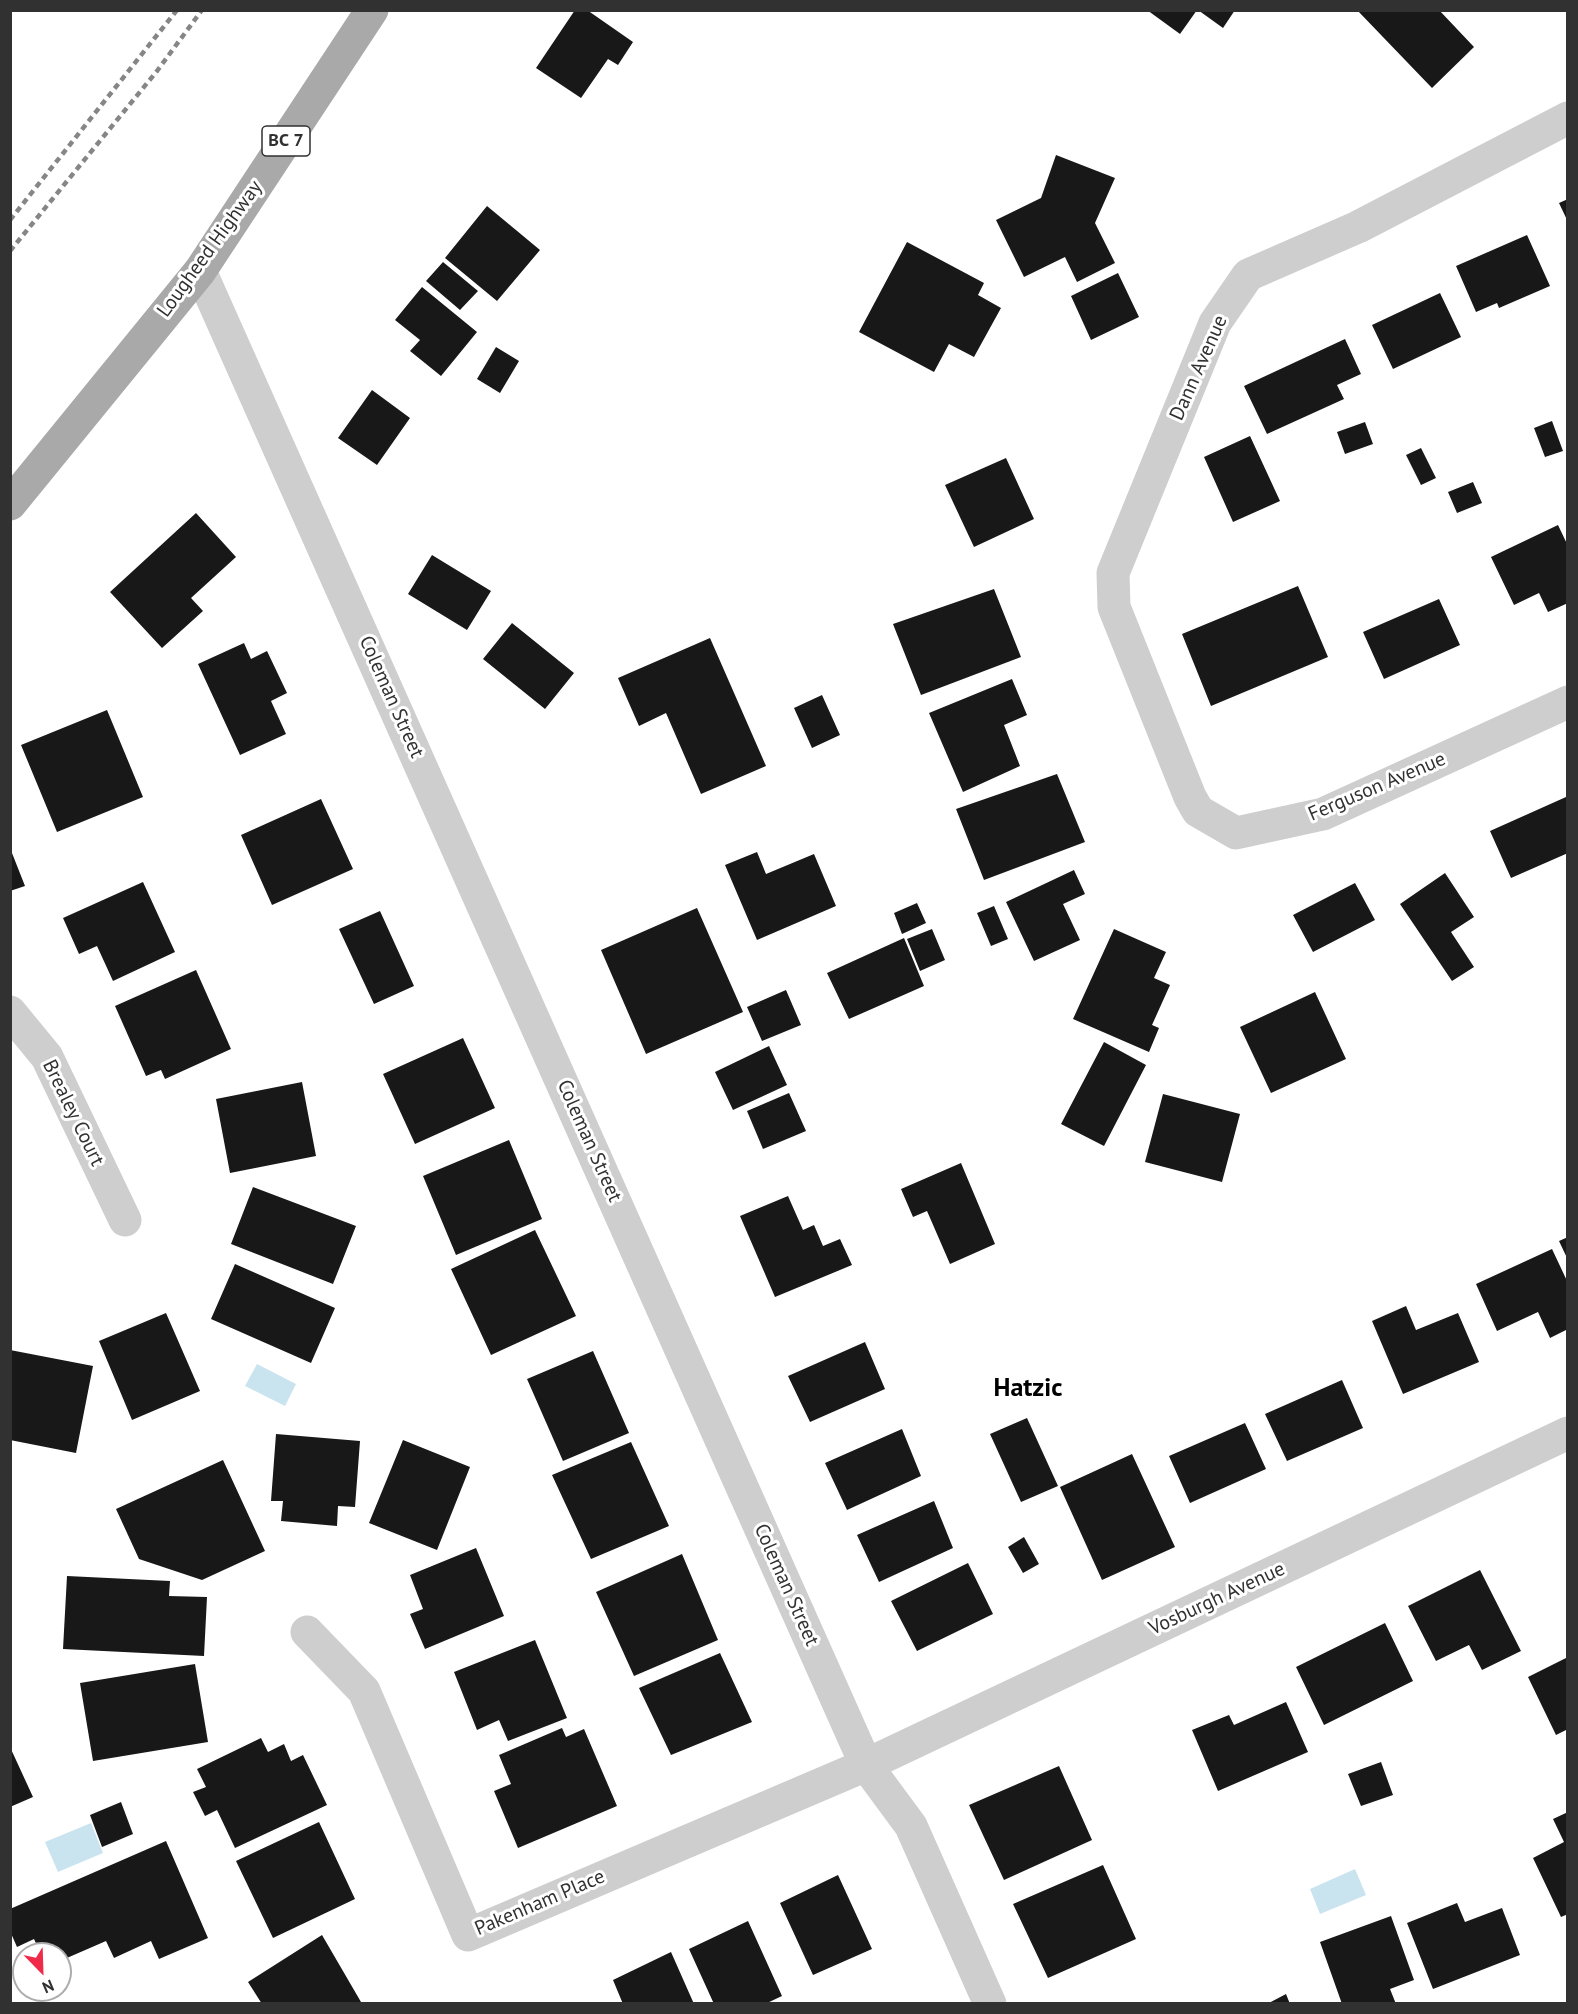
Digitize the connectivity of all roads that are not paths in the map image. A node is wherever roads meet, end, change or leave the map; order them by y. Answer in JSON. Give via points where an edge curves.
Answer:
{"nodes":[{"id":1,"x":372,"y":10,"type":"edge"},
{"id":2,"x":1568,"y":118,"type":"edge"},
{"id":3,"x":200,"y":271,"type":"junction"},
{"id":4,"x":10,"y":504,"type":"edge"},
{"id":5,"x":1568,"y":702,"type":"edge"},
{"id":6,"x":1190,"y":797,"type":"joint"},
{"id":7,"x":10,"y":1012,"type":"edge"},
{"id":8,"x":125,"y":1220,"type":"dead end"},
{"id":9,"x":1568,"y":1433,"type":"edge"},
{"id":10,"x":307,"y":1632,"type":"dead end"},
{"id":11,"x":866,"y":1765,"type":"junction"},
{"id":12,"x":990,"y":2004,"type":"edge"}],
"edges":[{"from":1,"to":3,"type":"main road","name":"Lougheed Highway","number":"BC 7"},
{"from":2,"to":6,"type":"street","name":"Dann Avenue","via":[[1358,227],[1248,275],[1215,323],[1113,573],[1114,607]]},
{"from":3,"to":4,"type":"main road","name":"Lougheed Highway","number":"BC 7"},
{"from":3,"to":11,"type":"street","name":"Coleman Street"},
{"from":5,"to":6,"type":"street","name":"Ferguson Avenue","via":[[1323,814],[1236,833],[1198,811]]},
{"from":7,"to":8,"type":"street","name":"Brealey Court","via":[[56,1073]]},
{"from":9,"to":11,"type":"street","name":"Vosburgh Avenue"},
{"from":10,"to":11,"type":"street","name":"Pakenham Place","via":[[364,1691],[468,1935]]},
{"from":11,"to":12,"type":"street","name":"Coleman Street","via":[[911,1826]]}]}
